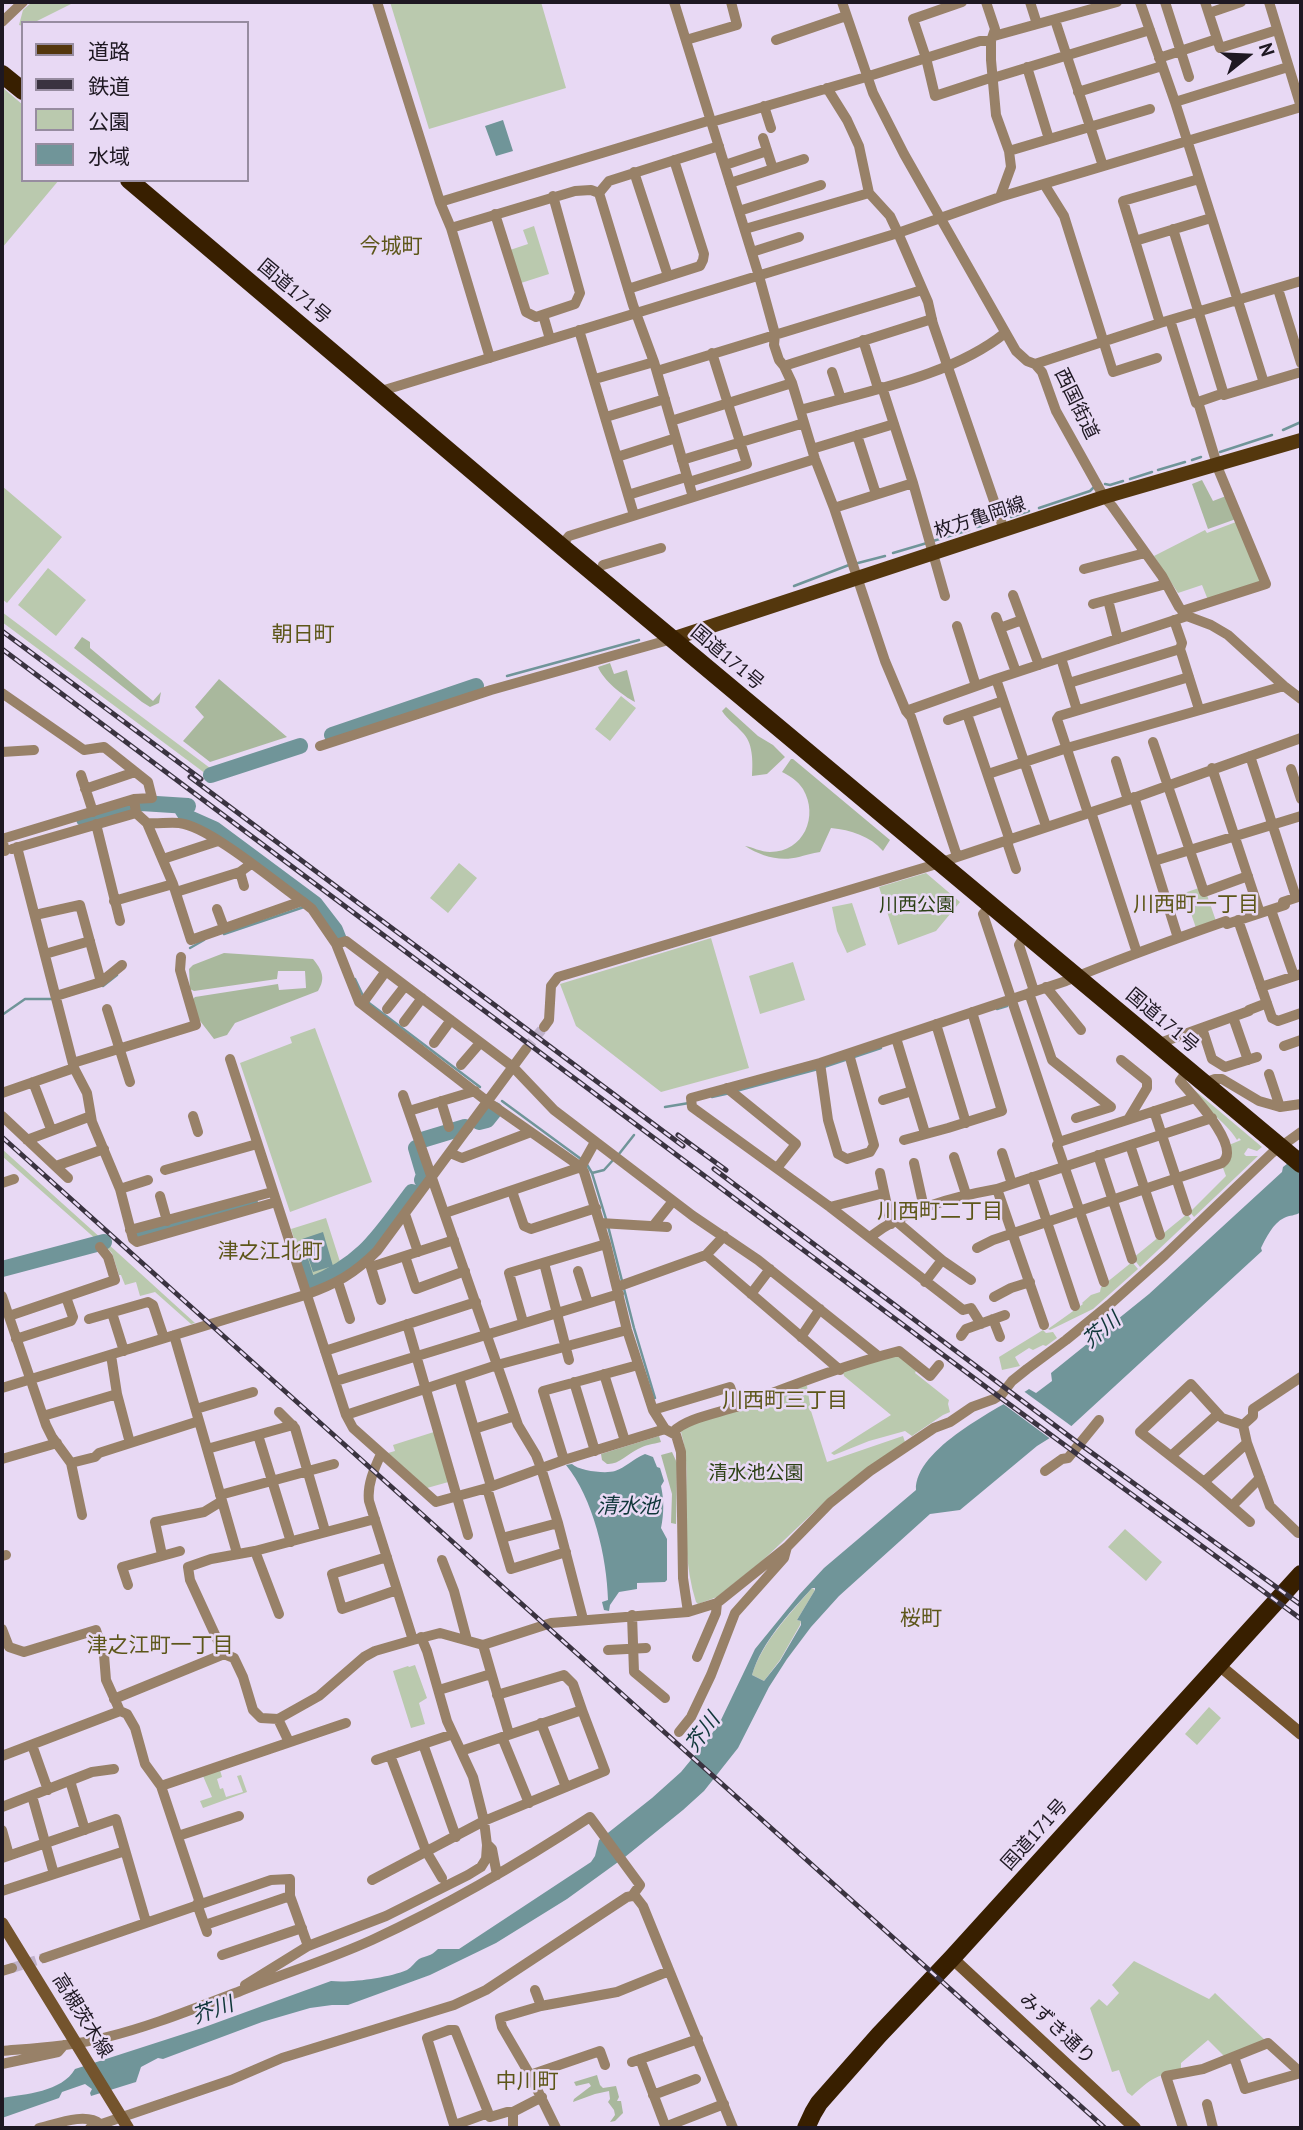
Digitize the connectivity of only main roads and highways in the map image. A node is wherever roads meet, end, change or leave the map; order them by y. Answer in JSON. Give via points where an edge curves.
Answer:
{"nodes":[{"id":1,"x":2,"y":74,"type":"edge"},
{"id":2,"x":21,"y":89,"type":"edge"},
{"id":3,"x":131,"y":182,"type":"edge"},
{"id":4,"x":1301,"y":440,"type":"edge"},
{"id":5,"x":672,"y":639,"type":"junction"},
{"id":6,"x":1301,"y":1164,"type":"edge"},
{"id":7,"x":1301,"y":1574,"type":"edge"},
{"id":8,"x":806,"y":2128,"type":"edge"}],
"edges":[{"from":1,"to":2,"type":"highway"},
{"from":3,"to":5,"type":"highway","name":"国道171号"},
{"from":4,"to":5,"type":"main road","name":"枚方亀岡線","via":[[1104,498]]},
{"from":5,"to":6,"type":"highway","name":"国道171号","via":[[949,859],[991,905],[1188,1070],[1200,1091]]},
{"from":7,"to":8,"type":"highway","name":"国道171号","via":[[879,2035],[819,2103]]}]}
